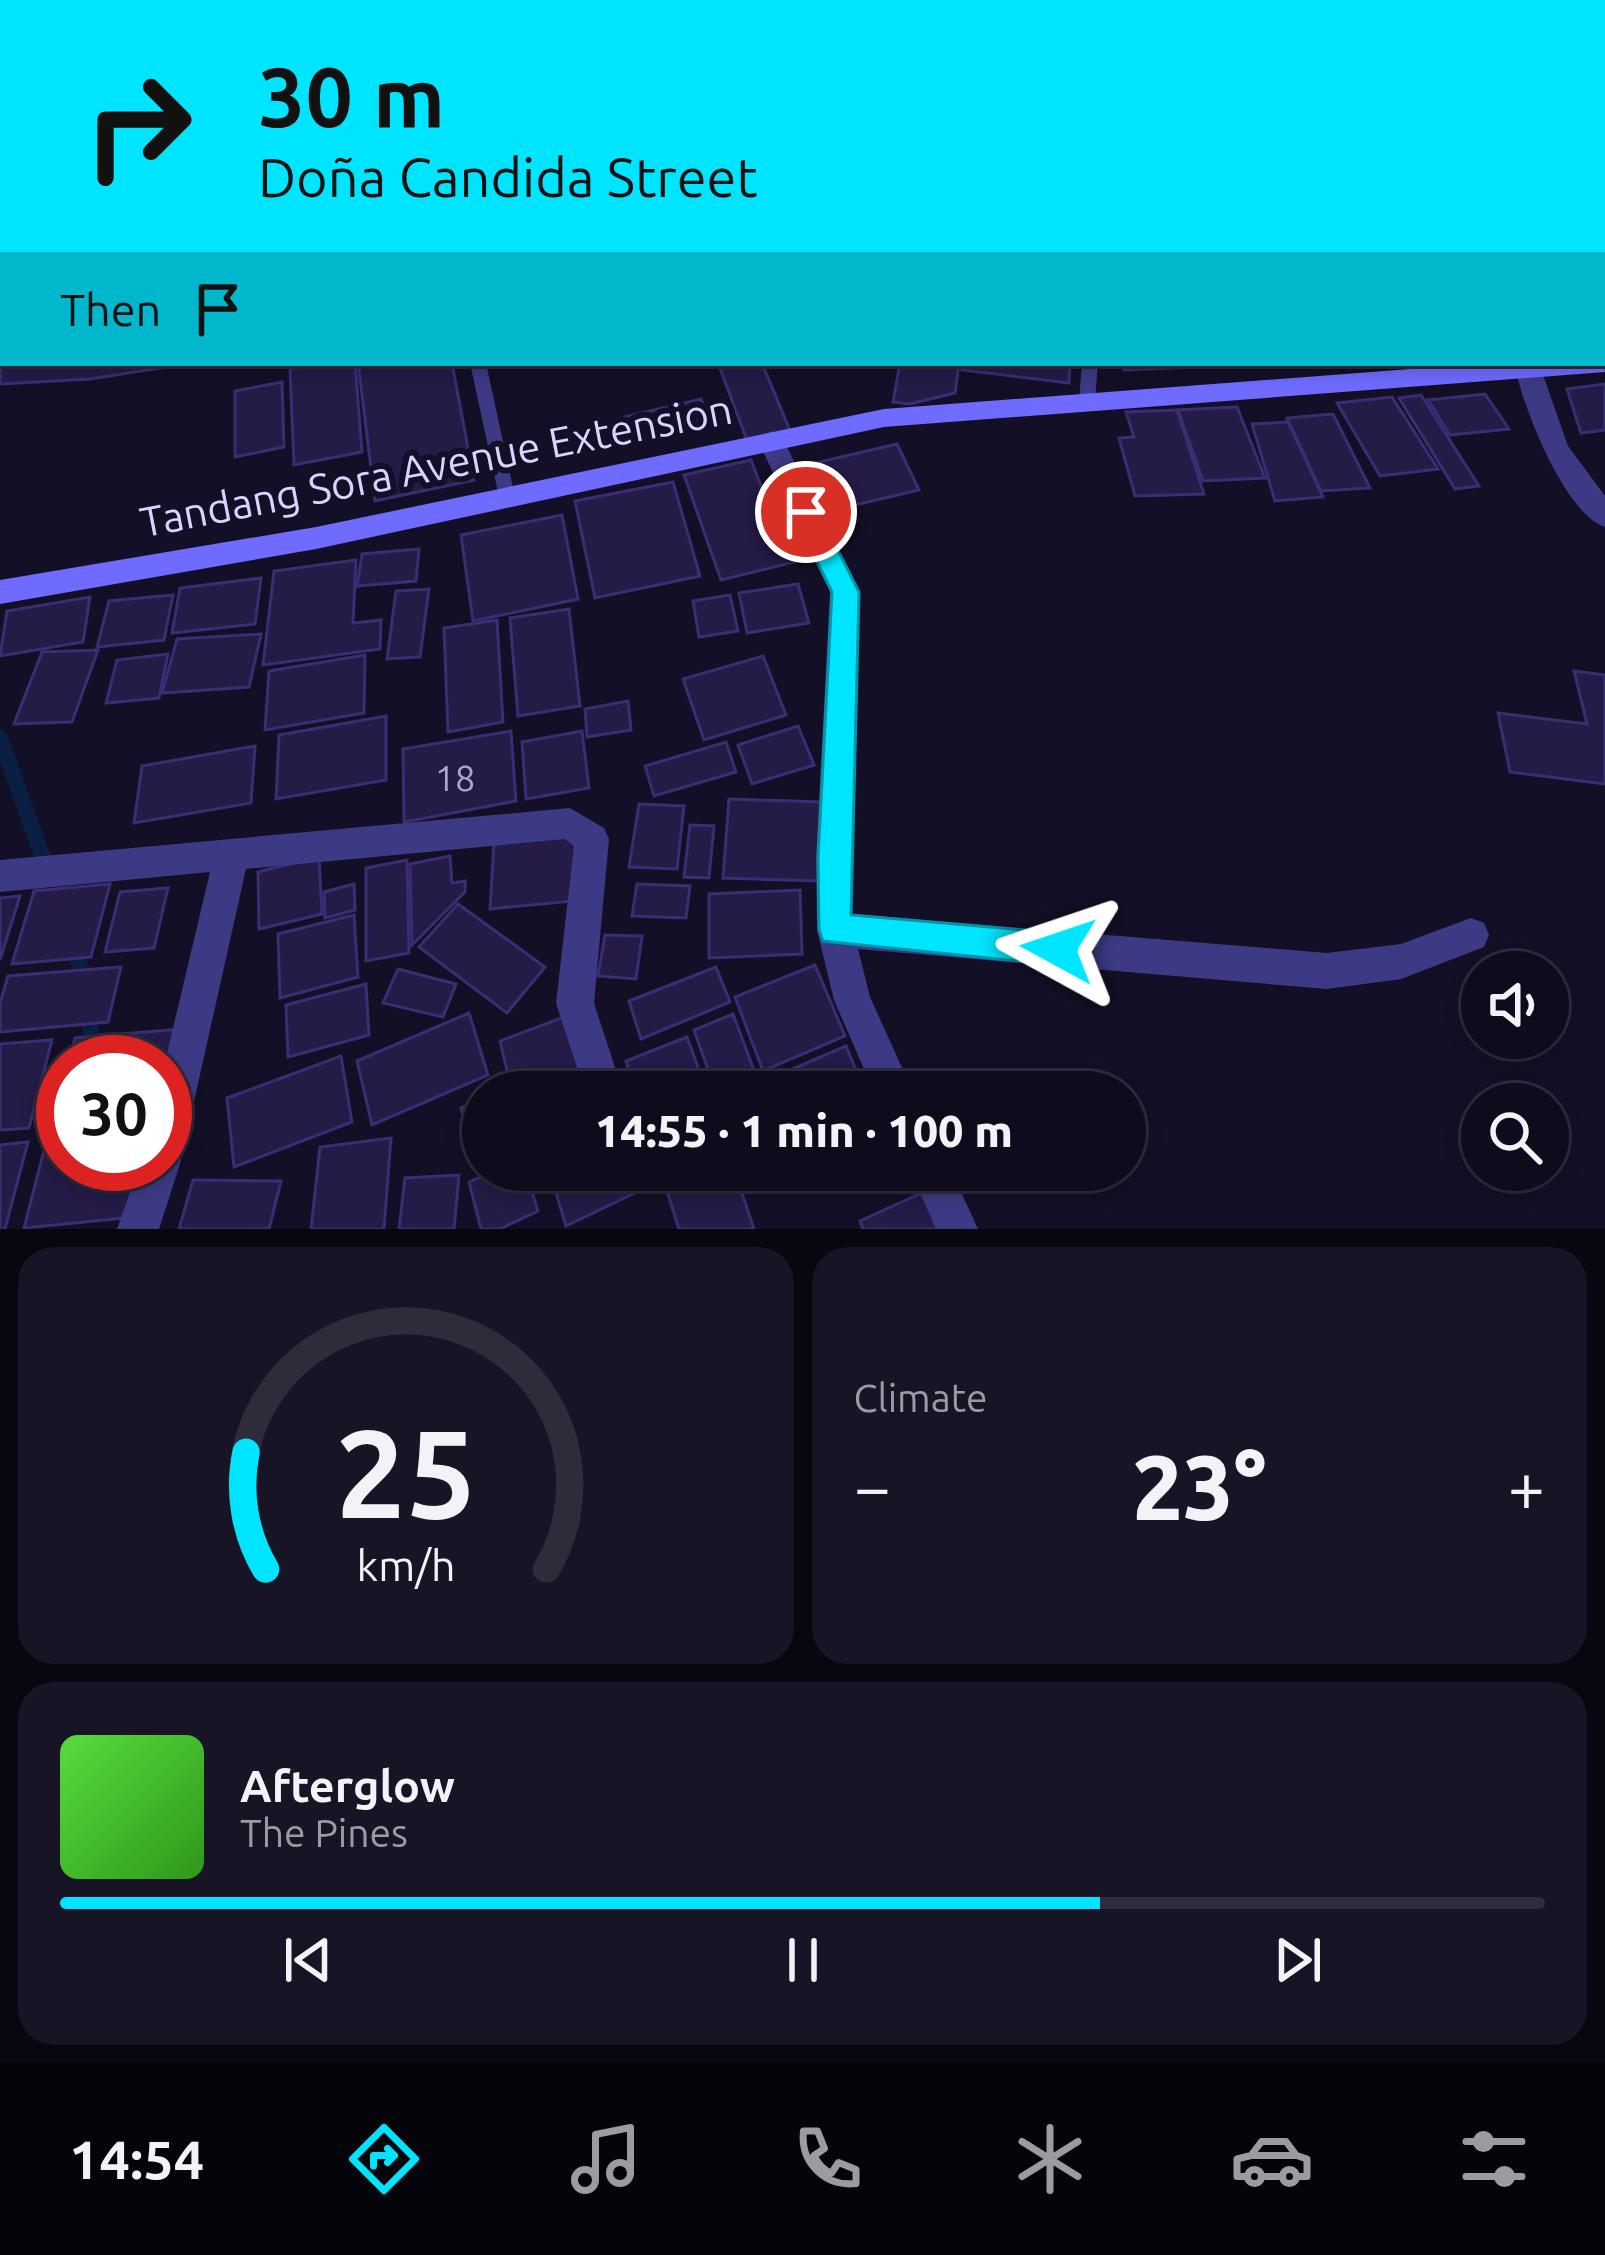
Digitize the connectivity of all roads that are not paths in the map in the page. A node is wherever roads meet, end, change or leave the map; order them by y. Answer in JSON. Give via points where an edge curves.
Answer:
{"nodes":[{"id":1,"x":479,"y":366,"type":"edge"},
{"id":2,"x":1090,"y":366,"type":"edge"},
{"id":3,"x":1580,"y":366,"type":"edge"},
{"id":4,"x":1529,"y":372,"type":"junction"},
{"id":5,"x":1088,"y":400,"type":"junction"},
{"id":6,"x":771,"y":442,"type":"junction"},
{"id":7,"x":507,"y":496,"type":"junction"},
{"id":8,"x":1605,"y":516,"type":"edge"},
{"id":9,"x":0,"y":592,"type":"edge"},
{"id":10,"x":232,"y":854,"type":"junction"},
{"id":11,"x":0,"y":876,"type":"edge"},
{"id":12,"x":835,"y":930,"type":"junction"},
{"id":13,"x":1471,"y":935,"type":"dead end"},
{"id":14,"x":190,"y":1035,"type":"edge"},
{"id":15,"x":597,"y":1071,"type":"edge"},
{"id":16,"x":884,"y":1071,"type":"edge"},
{"id":17,"x":151,"y":1191,"type":"edge"},
{"id":18,"x":939,"y":1191,"type":"edge"},
{"id":19,"x":138,"y":1229,"type":"edge"},
{"id":20,"x":956,"y":1229,"type":"edge"}],
"edges":[{"from":1,"to":7,"type":"lane"},
{"from":2,"to":5,"type":"lane"},
{"from":3,"to":4,"type":"main road","name":"Tandang Sora Avenue Extension"},
{"from":4,"to":5,"type":"main road","name":"Tandang Sora Avenue Extension"},
{"from":4,"to":8,"type":"street","via":[[1552,450]]},
{"from":5,"to":6,"type":"main road","name":"Tandang Sora Avenue Extension","via":[[884,418]]},
{"from":6,"to":7,"type":"main road","name":"Tandang Sora Avenue Extension"},
{"from":6,"to":12,"type":"street","via":[[845,592]]},
{"from":7,"to":9,"type":"main road","name":"Tandang Sora Avenue Extension"},
{"from":10,"to":11,"type":"street"},
{"from":10,"to":14,"type":"street"},
{"from":10,"to":15,"type":"street","via":[[570,823],[592,838],[574,1003]]},
{"from":12,"to":13,"type":"street","via":[[1327,971],[1420,958]]},
{"from":12,"to":16,"type":"street","via":[[852,1000]]},
{"from":17,"to":19,"type":"street"},
{"from":18,"to":20,"type":"street"}]}
